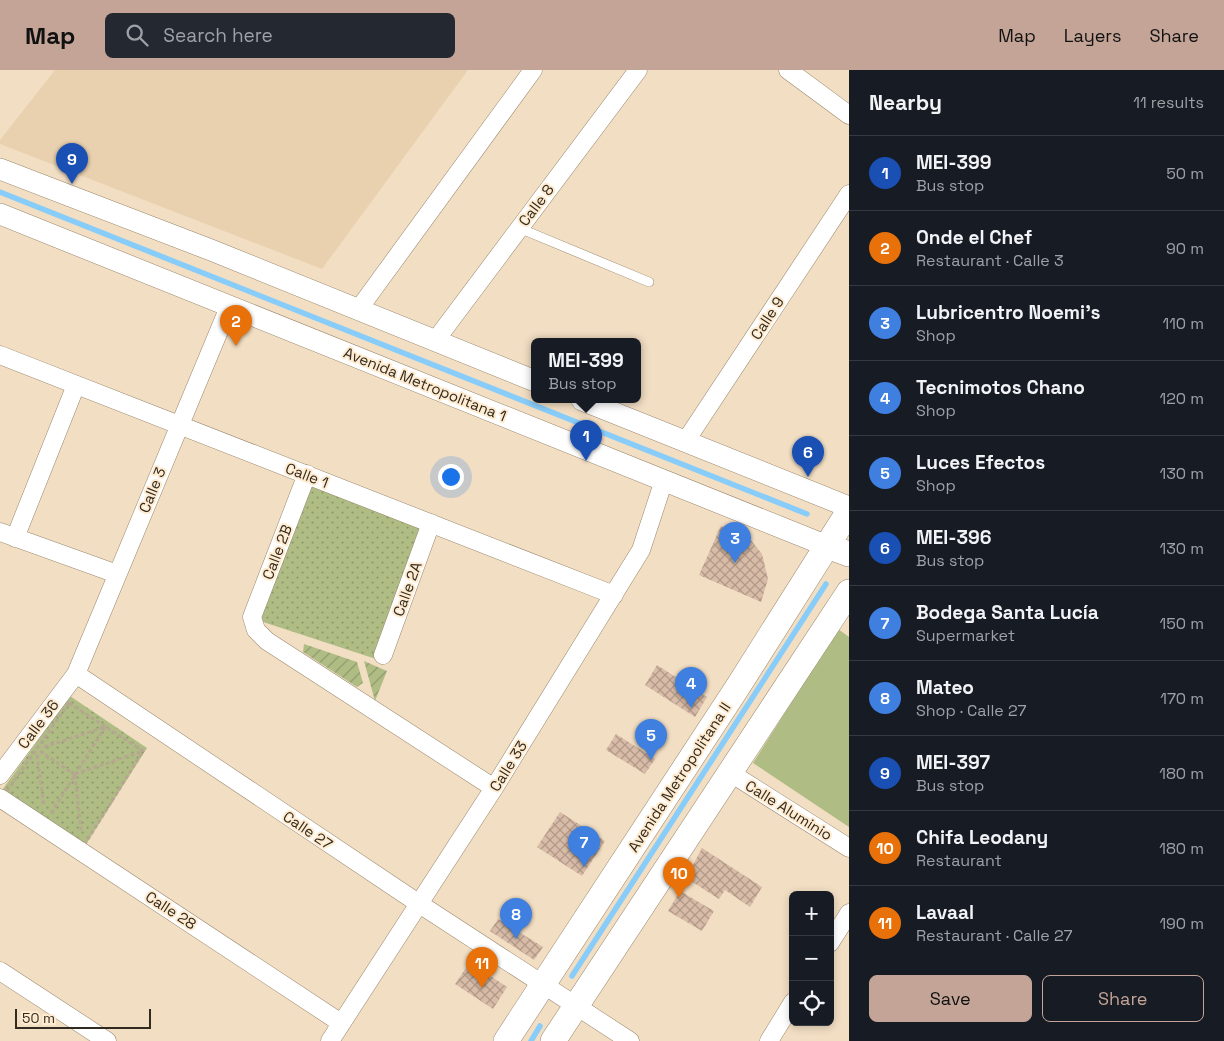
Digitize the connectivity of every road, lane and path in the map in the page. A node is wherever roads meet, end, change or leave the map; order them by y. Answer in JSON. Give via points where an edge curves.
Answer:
{"nodes":[{"id":1,"x":533,"y":70,"type":"edge"},
{"id":2,"x":638,"y":70,"type":"edge"},
{"id":3,"x":788,"y":70,"type":"edge"},
{"id":4,"x":849,"y":115,"type":"edge"},
{"id":5,"x":0,"y":169,"type":"edge"},
{"id":6,"x":849,"y":194,"type":"edge"},
{"id":7,"x":0,"y":214,"type":"edge"},
{"id":8,"x":843,"y":215,"type":"edge"},
{"id":9,"x":519,"y":228,"type":"junction"},
{"id":10,"x":649,"y":282,"type":"dead end"},
{"id":11,"x":229,"y":307,"type":"junction"},
{"id":12,"x":358,"y":310,"type":"junction"},
{"id":13,"x":435,"y":341,"type":"junction"},
{"id":14,"x":0,"y":355,"type":"edge"},
{"id":15,"x":531,"y":379,"type":"edge"},
{"id":16,"x":76,"y":385,"type":"junction"},
{"id":17,"x":589,"y":403,"type":"edge"},
{"id":18,"x":178,"y":426,"type":"junction"},
{"id":19,"x":685,"y":442,"type":"junction"},
{"id":20,"x":307,"y":474,"type":"junction"},
{"id":21,"x":664,"y":480,"type":"junction"},
{"id":22,"x":849,"y":507,"type":"edge"},
{"id":23,"x":849,"y":511,"type":"edge"},
{"id":24,"x":431,"y":523,"type":"junction"},
{"id":25,"x":6,"y":537,"type":"edge"},
{"id":26,"x":838,"y":550,"type":"edge"},
{"id":27,"x":117,"y":574,"type":"junction"},
{"id":28,"x":849,"y":592,"type":"edge"},
{"id":29,"x":614,"y":595,"type":"junction"},
{"id":30,"x":384,"y":655,"type":"dead end"},
{"id":31,"x":76,"y":674,"type":"junction"},
{"id":32,"x":105,"y":727,"type":"junction"},
{"id":33,"x":37,"y":749,"type":"junction"},
{"id":34,"x":143,"y":751,"type":"junction"},
{"id":35,"x":729,"y":772,"type":"junction"},
{"id":36,"x":0,"y":774,"type":"edge"},
{"id":37,"x":75,"y":775,"type":"junction"},
{"id":38,"x":494,"y":788,"type":"junction"},
{"id":39,"x":0,"y":798,"type":"edge"},
{"id":40,"x":46,"y":822,"type":"junction"},
{"id":41,"x":83,"y":847,"type":"junction"},
{"id":42,"x":849,"y":848,"type":"edge"},
{"id":43,"x":418,"y":903,"type":"junction"},
{"id":44,"x":849,"y":913,"type":"edge"},
{"id":45,"x":834,"y":936,"type":"edge"},
{"id":46,"x":0,"y":972,"type":"edge"},
{"id":47,"x":542,"y":984,"type":"junction"},
{"id":48,"x":576,"y":1007,"type":"junction"},
{"id":49,"x":789,"y":1008,"type":"edge"},
{"id":50,"x":341,"y":1023,"type":"junction"},
{"id":51,"x":107,"y":1041,"type":"edge"},
{"id":52,"x":330,"y":1041,"type":"edge"},
{"id":53,"x":506,"y":1041,"type":"edge"},
{"id":54,"x":553,"y":1041,"type":"edge"},
{"id":55,"x":630,"y":1041,"type":"edge"},
{"id":56,"x":769,"y":1041,"type":"edge"}],
"edges":[{"from":1,"to":12,"type":"street"},
{"from":2,"to":9,"type":"street","name":"Calle 8"},
{"from":3,"to":4,"type":"street"},
{"from":5,"to":12,"type":"street"},
{"from":6,"to":8,"type":"street","name":"Calle 9"},
{"from":7,"to":11,"type":"street","name":"Avenida Metropolitana 1"},
{"from":8,"to":19,"type":"street","name":"Calle 9"},
{"from":9,"to":10,"type":"lane"},
{"from":9,"to":13,"type":"street","name":"Calle 8"},
{"from":11,"to":18,"type":"street","name":"Calle 3"},
{"from":11,"to":21,"type":"street","name":"Avenida Metropolitana 1"},
{"from":12,"to":13,"type":"street"},
{"from":13,"to":15,"type":"street"},
{"from":14,"to":16,"type":"street","name":"Calle 1"},
{"from":16,"to":18,"type":"street","name":"Calle 1"},
{"from":16,"to":25,"type":"street"},
{"from":17,"to":19,"type":"street"},
{"from":18,"to":20,"type":"street","name":"Calle 1"},
{"from":18,"to":27,"type":"street","name":"Calle 3"},
{"from":19,"to":22,"type":"street"},
{"from":20,"to":24,"type":"street","name":"Calle 1"},
{"from":20,"to":38,"type":"street","name":"Calle 2B","via":[[252,617],[256,630],[267,641]]},
{"from":21,"to":26,"type":"street","name":"Avenida Metropolitana 1"},
{"from":21,"to":29,"type":"street","name":"Calle 33","via":[[641,550]]},
{"from":23,"to":26,"type":"main road","name":"Avenida Metropolitana II"},
{"from":24,"to":29,"type":"street","name":"Calle 1"},
{"from":24,"to":30,"type":"street","name":"Calle 2A"},
{"from":25,"to":27,"type":"street"},
{"from":26,"to":47,"type":"main road","name":"Avenida Metropolitana II","via":[[739,686]]},
{"from":27,"to":31,"type":"street","name":"Calle 3"},
{"from":28,"to":35,"type":"main road"},
{"from":29,"to":38,"type":"street","name":"Calle 33"},
{"from":31,"to":36,"type":"street","name":"Calle 36"},
{"from":31,"to":43,"type":"street","name":"Calle 27"},
{"from":32,"to":33,"type":"path"},
{"from":32,"to":33,"type":"path","via":[[69,704]]},
{"from":32,"to":34,"type":"path"},
{"from":32,"to":37,"type":"path"},
{"from":33,"to":37,"type":"path"},
{"from":33,"to":40,"type":"path"},
{"from":33,"to":40,"type":"path","via":[[5,794]]},
{"from":34,"to":37,"type":"path"},
{"from":34,"to":41,"type":"path"},
{"from":35,"to":42,"type":"street","name":"Calle Aluminio"},
{"from":35,"to":48,"type":"main road"},
{"from":37,"to":40,"type":"path"},
{"from":37,"to":41,"type":"path"},
{"from":38,"to":43,"type":"street","name":"Calle 33"},
{"from":39,"to":50,"type":"street","name":"Calle 28"},
{"from":40,"to":41,"type":"path"},
{"from":43,"to":47,"type":"street","name":"Calle 27"},
{"from":43,"to":50,"type":"street","name":"Calle 33"},
{"from":44,"to":45,"type":"street"},
{"from":46,"to":51,"type":"street"},
{"from":47,"to":48,"type":"street","name":"Calle 27"},
{"from":47,"to":53,"type":"main road","name":"Avenida Metropolitana II"},
{"from":48,"to":54,"type":"main road"},
{"from":48,"to":55,"type":"street","name":"Calle 27"},
{"from":49,"to":56,"type":"street"},
{"from":50,"to":52,"type":"street","name":"Calle 33"}]}
